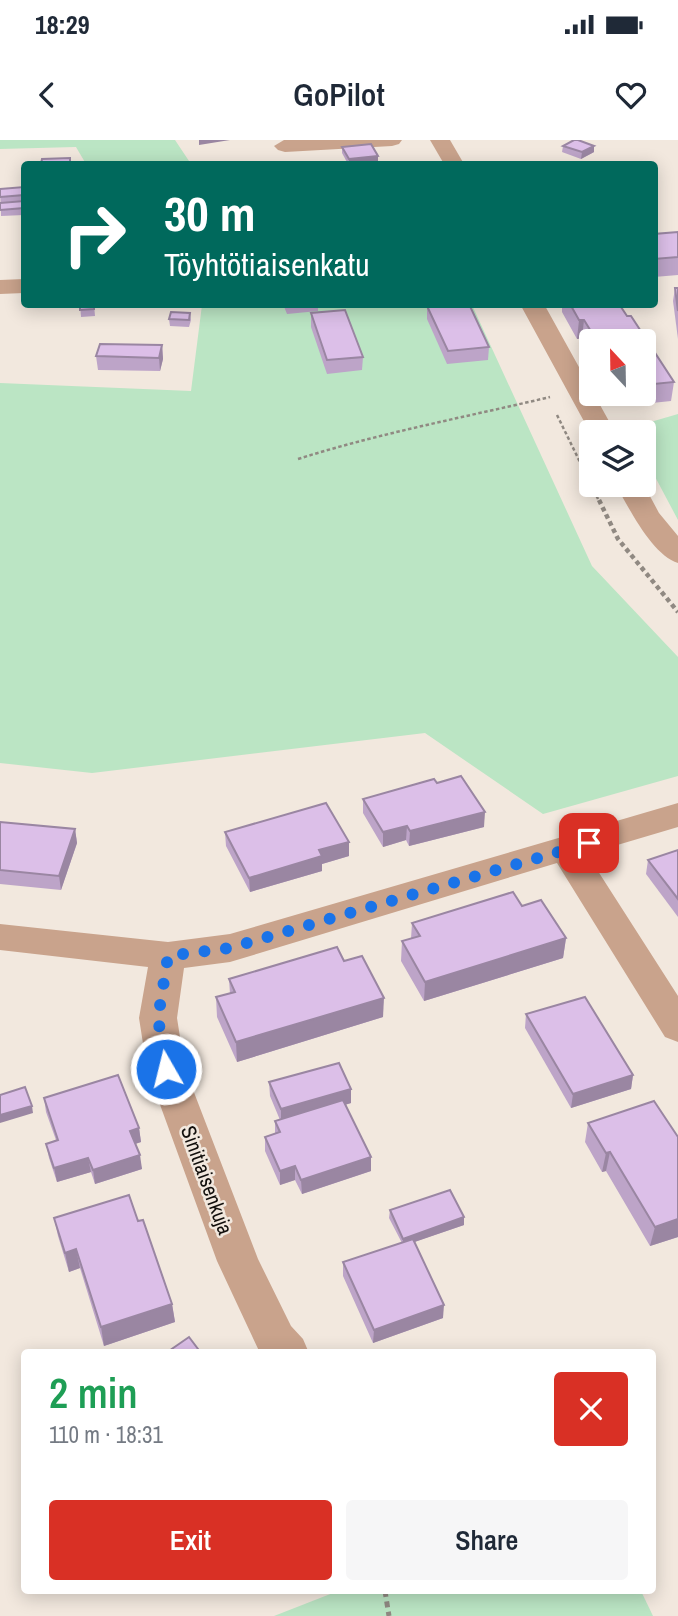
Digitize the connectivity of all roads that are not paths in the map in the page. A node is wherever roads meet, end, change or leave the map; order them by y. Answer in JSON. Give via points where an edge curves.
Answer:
{"nodes":[{"id":1,"x":392,"y":140,"type":"edge"},
{"id":2,"x":440,"y":140,"type":"edge"},
{"id":3,"x":285,"y":146,"type":"dead end"},
{"id":4,"x":452,"y":161,"type":"edge"},
{"id":5,"x":21,"y":286,"type":"edge"},
{"id":6,"x":0,"y":287,"type":"edge"},
{"id":7,"x":534,"y":308,"type":"edge"},
{"id":8,"x":595,"y":420,"type":"edge"},
{"id":9,"x":637,"y":497,"type":"edge"},
{"id":10,"x":678,"y":554,"type":"edge"},
{"id":11,"x":678,"y":815,"type":"edge"},
{"id":12,"x":566,"y":850,"type":"junction"},
{"id":13,"x":0,"y":937,"type":"edge"},
{"id":14,"x":168,"y":956,"type":"junction"},
{"id":15,"x":678,"y":1027,"type":"edge"},
{"id":16,"x":284,"y":1349,"type":"edge"}],
"edges":[{"from":1,"to":3,"type":"street"},
{"from":2,"to":4,"type":"street"},
{"from":5,"to":6,"type":"street"},
{"from":7,"to":8,"type":"street"},
{"from":9,"to":10,"type":"street"},
{"from":11,"to":12,"type":"street"},
{"from":12,"to":14,"type":"street","via":[[230,948]]},
{"from":12,"to":15,"type":"street"},
{"from":13,"to":14,"type":"street"},
{"from":14,"to":16,"type":"street","name":"Sinitiaisenkuja","via":[[158,1018],[166,1069],[238,1261]]}]}
